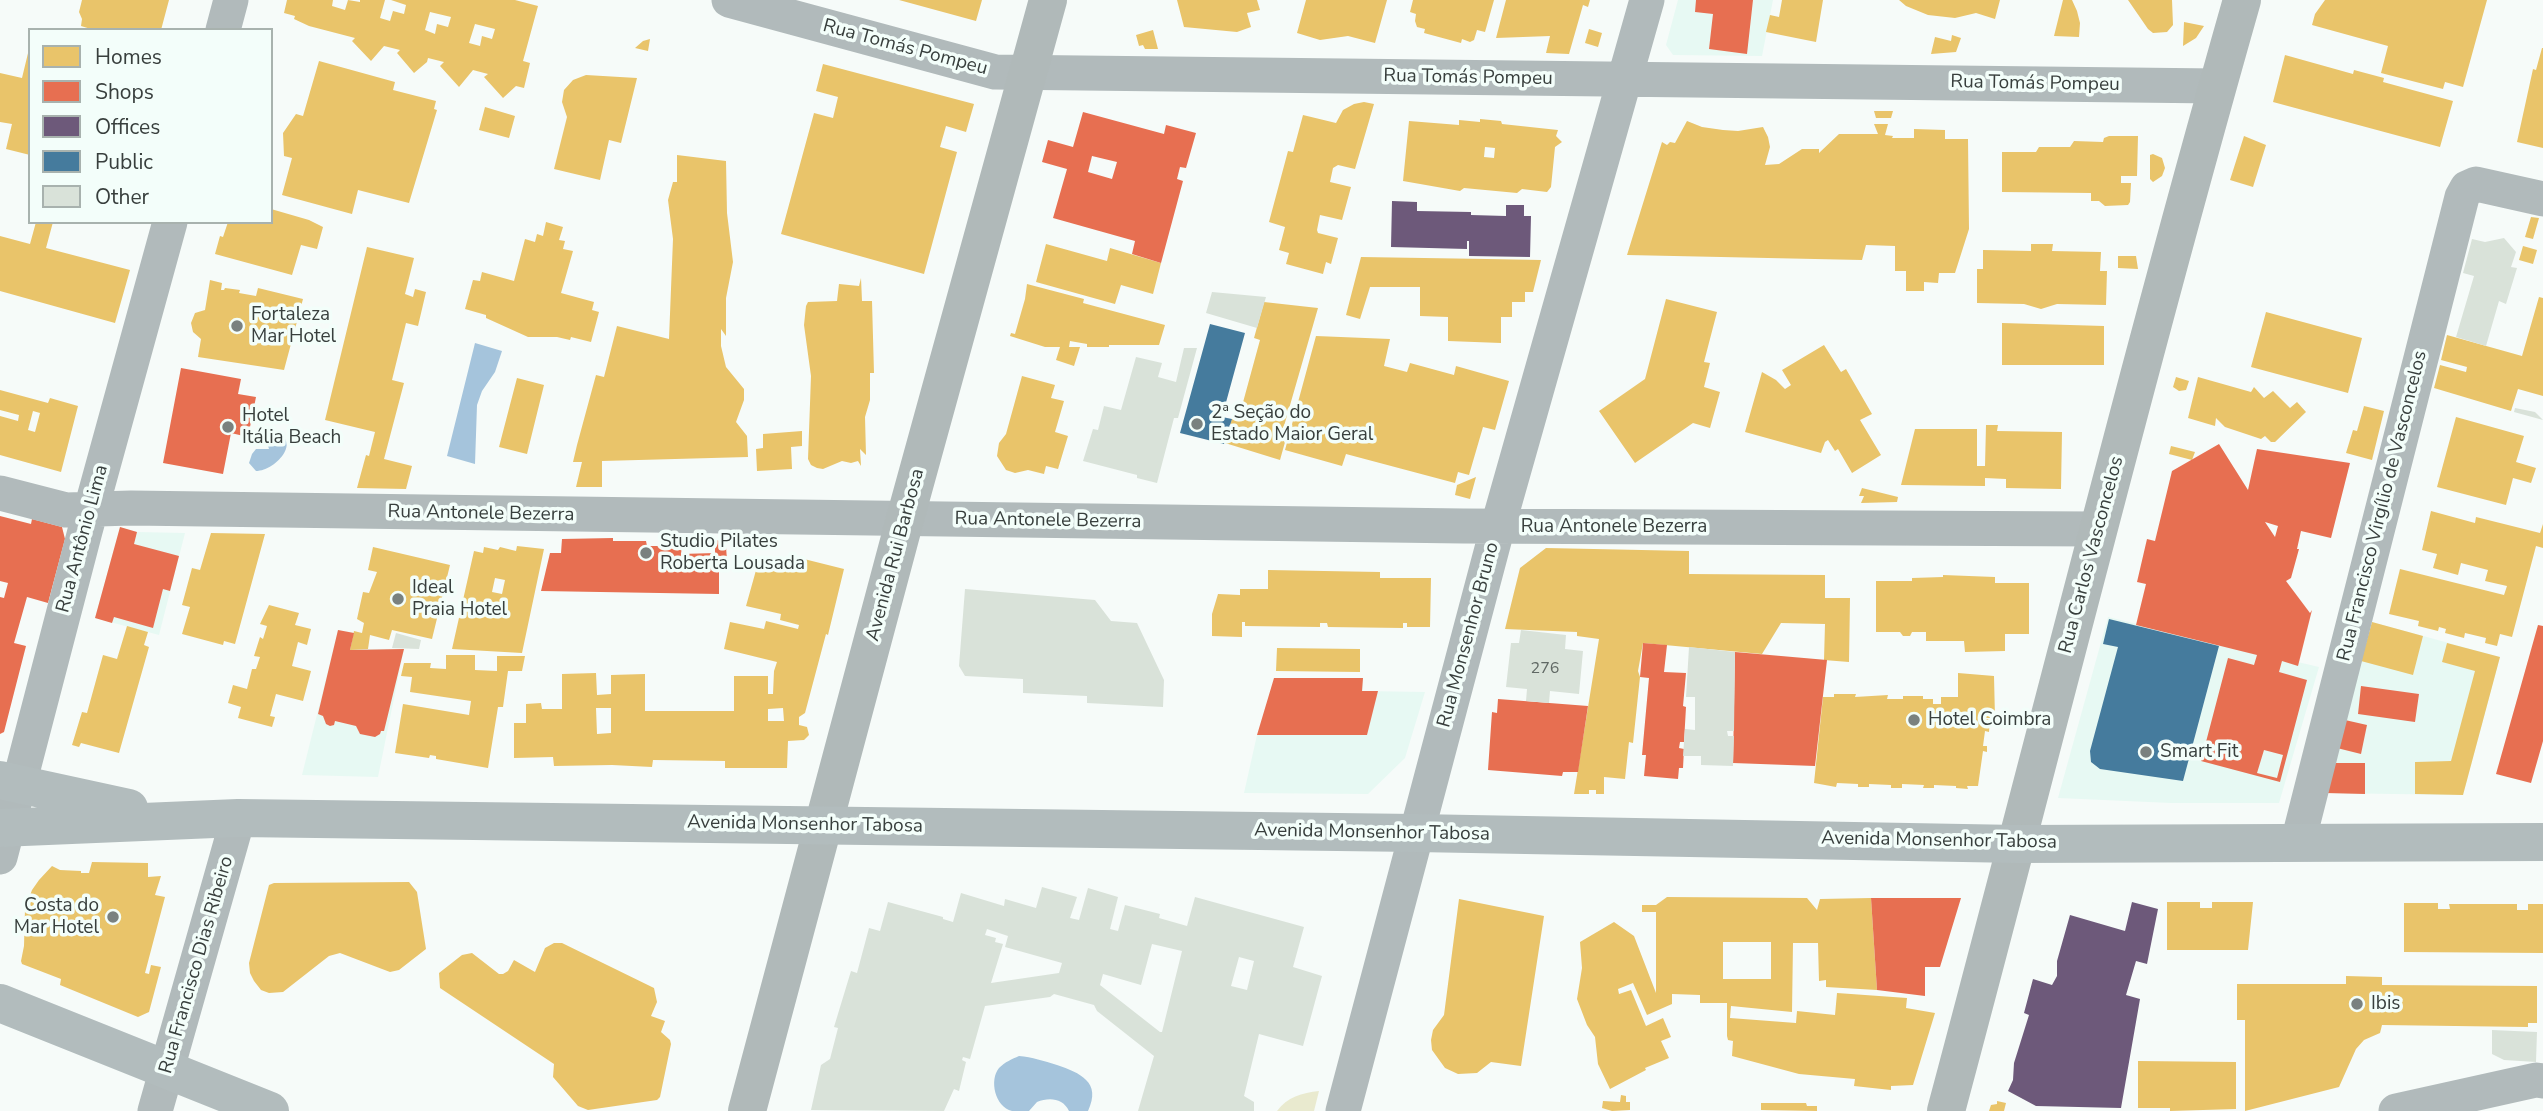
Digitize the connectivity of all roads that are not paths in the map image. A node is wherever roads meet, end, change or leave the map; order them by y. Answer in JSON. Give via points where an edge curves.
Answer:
{"nodes":[{"id":1,"x":231,"y":0,"type":"edge"},
{"id":2,"x":729,"y":0,"type":"edge"},
{"id":3,"x":1048,"y":0,"type":"edge"},
{"id":4,"x":1647,"y":0,"type":"edge"},
{"id":5,"x":2242,"y":0,"type":"edge"},
{"id":6,"x":224,"y":28,"type":"edge"},
{"id":7,"x":1027,"y":73,"type":"junction"},
{"id":8,"x":1625,"y":80,"type":"junction"},
{"id":9,"x":2217,"y":86,"type":"junction"},
{"id":10,"x":2543,"y":199,"type":"edge"},
{"id":11,"x":169,"y":224,"type":"edge"},
{"id":12,"x":0,"y":493,"type":"edge"},
{"id":13,"x":91,"y":509,"type":"junction"},
{"id":14,"x":905,"y":519,"type":"junction"},
{"id":15,"x":1498,"y":526,"type":"junction"},
{"id":16,"x":2097,"y":529,"type":"junction"},
{"id":17,"x":9,"y":783,"type":"edge"},
{"id":18,"x":200,"y":818,"type":"junction"},
{"id":19,"x":238,"y":818,"type":"junction"},
{"id":20,"x":824,"y":825,"type":"junction"},
{"id":21,"x":1416,"y":833,"type":"junction"},
{"id":22,"x":2,"y":838,"type":"edge"},
{"id":23,"x":2298,"y":842,"type":"junction"},
{"id":24,"x":2543,"y":842,"type":"edge"},
{"id":25,"x":2018,"y":844,"type":"junction"},
{"id":26,"x":0,"y":1003,"type":"edge"},
{"id":27,"x":166,"y":1071,"type":"junction"},
{"id":28,"x":2543,"y":1081,"type":"edge"},
{"id":29,"x":155,"y":1111,"type":"edge"},
{"id":30,"x":270,"y":1111,"type":"edge"},
{"id":31,"x":747,"y":1111,"type":"edge"},
{"id":32,"x":1343,"y":1111,"type":"edge"},
{"id":33,"x":1946,"y":1111,"type":"edge"},
{"id":34,"x":2396,"y":1111,"type":"edge"}],
"edges":[{"from":1,"to":6,"type":"street"},
{"from":2,"to":7,"type":"street","name":"Rua Tomás Pompeu","via":[[995,72]]},
{"from":3,"to":7,"type":"main road","name":"Avenida Rui Barbosa"},
{"from":4,"to":8,"type":"street","name":"Rua Monsenhor Bruno"},
{"from":5,"to":9,"type":"main road","name":"Rua Carlos Vasconcelos"},
{"from":7,"to":8,"type":"street","name":"Rua Tomás Pompeu"},
{"from":7,"to":14,"type":"main road","name":"Avenida Rui Barbosa"},
{"from":8,"to":9,"type":"street","name":"Rua Tomás Pompeu"},
{"from":8,"to":15,"type":"street","name":"Rua Monsenhor Bruno"},
{"from":9,"to":16,"type":"main road","name":"Rua Carlos Vasconcelos"},
{"from":10,"to":23,"type":"street","name":"Rua Francisco Virgílio de Vasconcelos","via":[[2476,184],[2462,197]]},
{"from":11,"to":13,"type":"street","name":"Rua Antônio Lima"},
{"from":12,"to":13,"type":"street","name":"Rua Antonele Bezerra","via":[[66,510]]},
{"from":13,"to":14,"type":"street","name":"Rua Antonele Bezerra"},
{"from":13,"to":17,"type":"street","name":"Rua Antônio Lima"},
{"from":14,"to":15,"type":"street","name":"Rua Antonele Bezerra"},
{"from":14,"to":20,"type":"main road","name":"Avenida Rui Barbosa"},
{"from":15,"to":16,"type":"street","name":"Rua Antonele Bezerra"},
{"from":15,"to":21,"type":"street","name":"Rua Monsenhor Bruno"},
{"from":16,"to":25,"type":"main road","name":"Rua Carlos Vasconcelos"},
{"from":17,"to":18,"type":"main road","name":"Avenida Monsenhor Tabosa"},
{"from":17,"to":22,"type":"street","name":"Rua Antônio Lima"},
{"from":18,"to":19,"type":"main road","name":"Avenida Monsenhor Tabosa"},
{"from":18,"to":22,"type":"main road","name":"Avenida Monsenhor Tabosa"},
{"from":19,"to":20,"type":"main road","name":"Avenida Monsenhor Tabosa"},
{"from":19,"to":27,"type":"street","name":"Rua Francisco Dias Ribeiro"},
{"from":20,"to":21,"type":"main road","name":"Avenida Monsenhor Tabosa"},
{"from":20,"to":31,"type":"main road","name":"Avenida Rui Barbosa"},
{"from":21,"to":25,"type":"main road","name":"Avenida Monsenhor Tabosa"},
{"from":21,"to":32,"type":"street","name":"Rua Monsenhor Bruno"},
{"from":23,"to":24,"type":"main road","name":"Avenida Monsenhor Tabosa"},
{"from":23,"to":25,"type":"main road","name":"Avenida Monsenhor Tabosa"},
{"from":25,"to":33,"type":"main road","name":"Rua Carlos Vasconcelos"},
{"from":26,"to":27,"type":"main road"},
{"from":27,"to":29,"type":"street","name":"Rua Francisco Dias Ribeiro"},
{"from":27,"to":30,"type":"main road"},
{"from":28,"to":34,"type":"street"}]}
